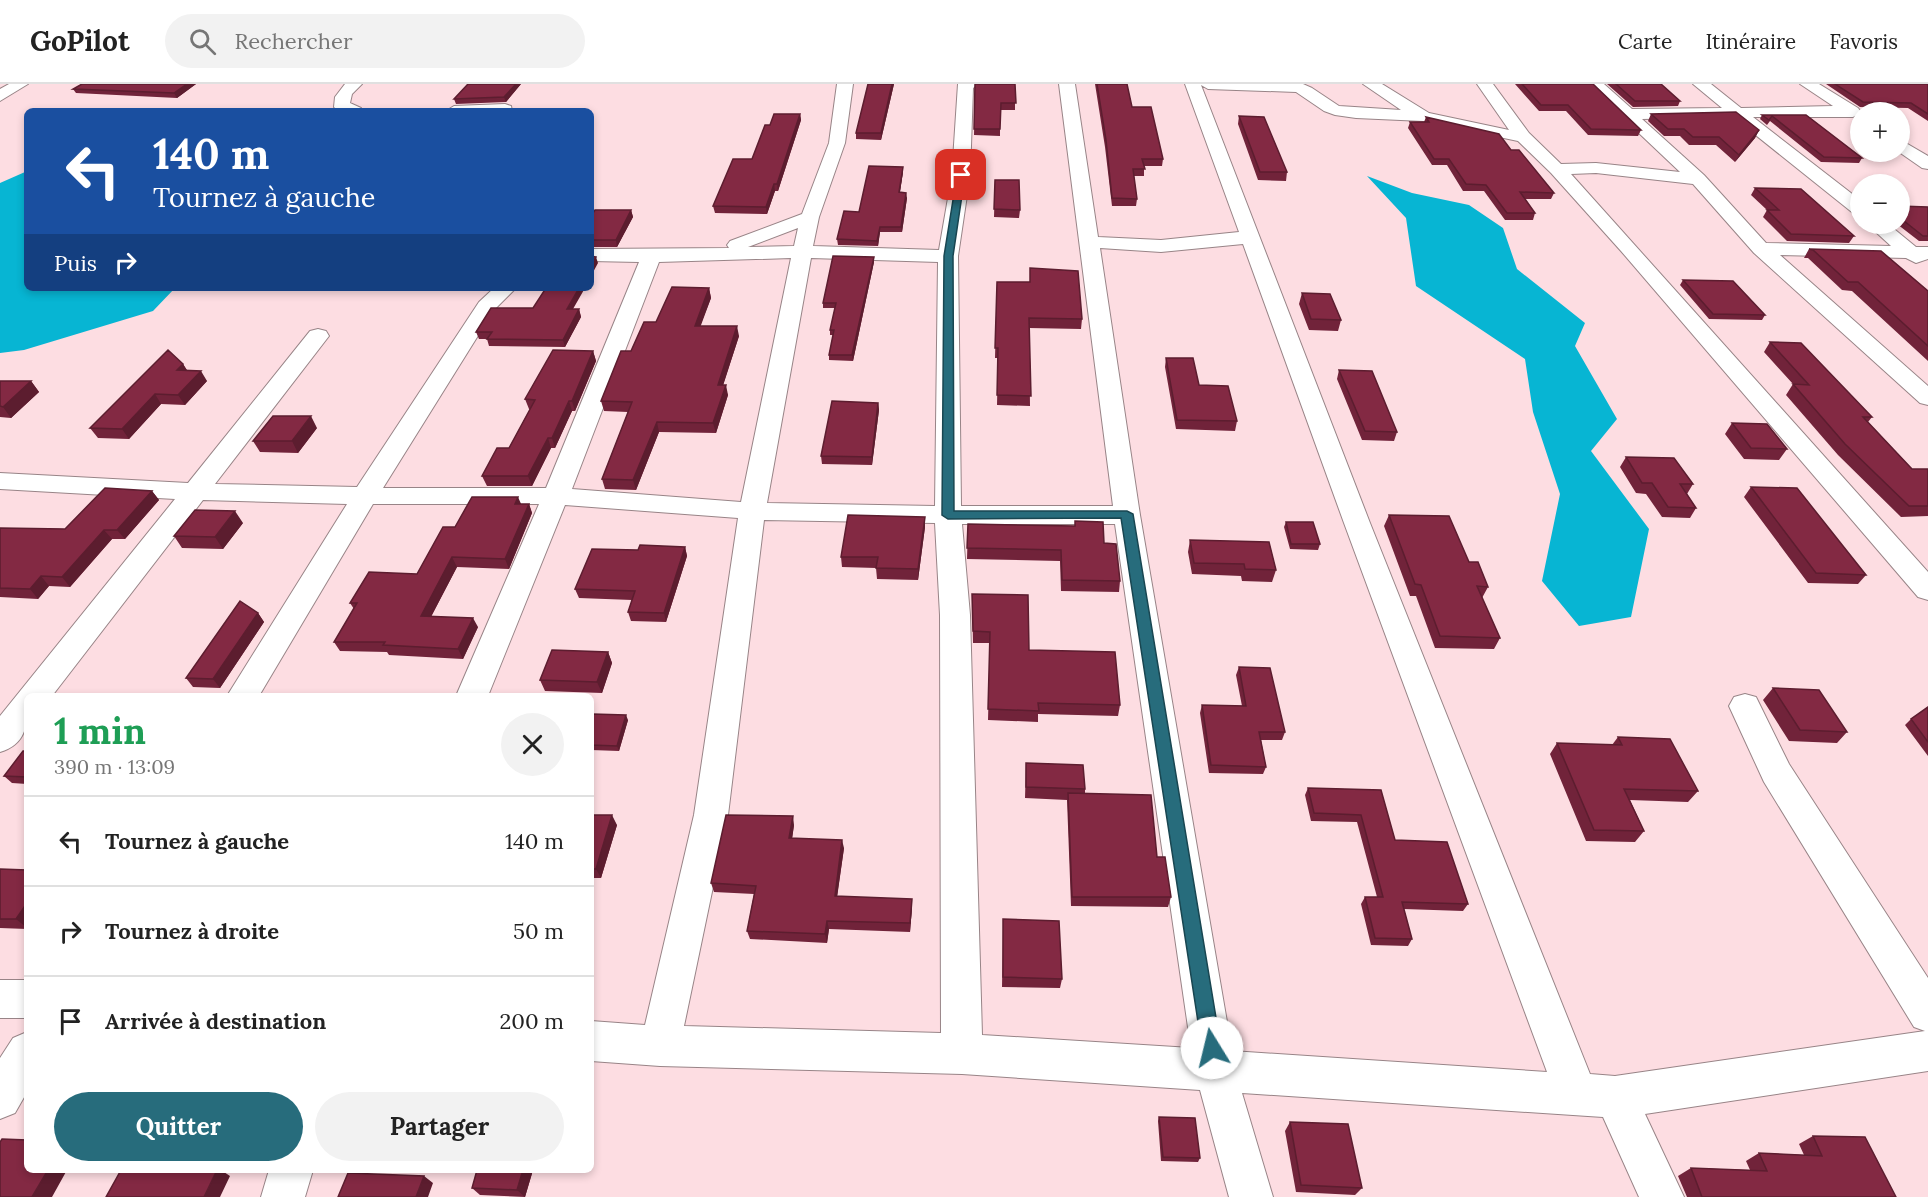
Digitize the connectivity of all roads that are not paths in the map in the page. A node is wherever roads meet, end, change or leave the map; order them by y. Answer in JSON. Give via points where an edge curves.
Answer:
{"nodes":[{"id":1,"x":20,"y":84,"type":"edge"},
{"id":2,"x":354,"y":84,"type":"edge"},
{"id":3,"x":845,"y":84,"type":"edge"},
{"id":4,"x":971,"y":84,"type":"edge"},
{"id":5,"x":1067,"y":84,"type":"edge"},
{"id":6,"x":1193,"y":84,"type":"edge"},
{"id":7,"x":1208,"y":84,"type":"edge"},
{"id":8,"x":1371,"y":84,"type":"edge"},
{"id":9,"x":1485,"y":84,"type":"edge"},
{"id":10,"x":1595,"y":84,"type":"edge"},
{"id":11,"x":1701,"y":84,"type":"edge"},
{"id":12,"x":1808,"y":84,"type":"edge"},
{"id":13,"x":0,"y":96,"type":"edge"},
{"id":14,"x":345,"y":108,"type":"edge"},
{"id":15,"x":1850,"y":110,"type":"edge"},
{"id":16,"x":1739,"y":112,"type":"junction"},
{"id":17,"x":1628,"y":114,"type":"junction"},
{"id":18,"x":1850,"y":114,"type":"edge"},
{"id":19,"x":1423,"y":116,"type":"junction"},
{"id":20,"x":1523,"y":137,"type":"junction"},
{"id":21,"x":1910,"y":152,"type":"edge"},
{"id":22,"x":1928,"y":164,"type":"edge"},
{"id":23,"x":1557,"y":169,"type":"junction"},
{"id":24,"x":1698,"y":179,"type":"junction"},
{"id":25,"x":1850,"y":201,"type":"edge"},
{"id":26,"x":810,"y":218,"type":"junction"},
{"id":27,"x":1892,"y":234,"type":"edge"},
{"id":28,"x":1250,"y":237,"type":"junction"},
{"id":29,"x":1090,"y":242,"type":"junction"},
{"id":30,"x":1761,"y":249,"type":"junction"},
{"id":31,"x":802,"y":252,"type":"junction"},
{"id":32,"x":1918,"y":252,"type":"edge"},
{"id":33,"x":715,"y":254,"type":"junction"},
{"id":34,"x":594,"y":255,"type":"edge"},
{"id":35,"x":651,"y":256,"type":"junction"},
{"id":36,"x":948,"y":256,"type":"junction"},
{"id":37,"x":1928,"y":266,"type":"edge"},
{"id":38,"x":641,"y":281,"type":"junction"},
{"id":39,"x":503,"y":291,"type":"edge"},
{"id":40,"x":318,"y":336,"type":"dead end"},
{"id":41,"x":1928,"y":398,"type":"edge"},
{"id":42,"x":2,"y":483,"type":"edge"},
{"id":43,"x":196,"y":492,"type":"junction"},
{"id":44,"x":365,"y":496,"type":"junction"},
{"id":45,"x":556,"y":496,"type":"junction"},
{"id":46,"x":752,"y":511,"type":"junction"},
{"id":47,"x":1127,"y":514,"type":"junction"},
{"id":48,"x":948,"y":515,"type":"junction"},
{"id":49,"x":1928,"y":590,"type":"edge"},
{"id":50,"x":36,"y":693,"type":"edge"},
{"id":51,"x":245,"y":693,"type":"edge"},
{"id":52,"x":473,"y":693,"type":"edge"},
{"id":53,"x":1745,"y":706,"type":"dead end"},
{"id":54,"x":24,"y":709,"type":"edge"},
{"id":55,"x":0,"y":739,"type":"edge"},
{"id":56,"x":0,"y":999,"type":"edge"},
{"id":57,"x":24,"y":999,"type":"edge"},
{"id":58,"x":1928,"y":1013,"type":"edge"},
{"id":59,"x":594,"y":1041,"type":"edge"},
{"id":60,"x":660,"y":1046,"type":"junction"},
{"id":61,"x":1928,"y":1051,"type":"edge"},
{"id":62,"x":962,"y":1054,"type":"junction"},
{"id":63,"x":24,"y":1057,"type":"edge"},
{"id":64,"x":1215,"y":1071,"type":"junction"},
{"id":65,"x":1596,"y":1096,"type":"junction"},
{"id":66,"x":0,"y":1098,"type":"edge"},
{"id":67,"x":290,"y":1173,"type":"edge"},
{"id":68,"x":283,"y":1197,"type":"edge"},
{"id":69,"x":1251,"y":1197,"type":"edge"},
{"id":70,"x":1662,"y":1197,"type":"edge"}],
"edges":[{"from":1,"to":13,"type":"street"},
{"from":2,"to":14,"type":"street","via":[[341,104]]},
{"from":3,"to":26,"type":"street","via":[[837,143]]},
{"from":4,"to":36,"type":"street","via":[[966,84],[961,175]]},
{"from":5,"to":29,"type":"street"},
{"from":6,"to":28,"type":"street"},
{"from":7,"to":19,"type":"street","via":[[1296,87],[1307,90],[1323,106],[1338,111]]},
{"from":8,"to":19,"type":"street"},
{"from":9,"to":20,"type":"street"},
{"from":10,"to":17,"type":"street"},
{"from":11,"to":16,"type":"street"},
{"from":12,"to":15,"type":"street"},
{"from":16,"to":17,"type":"street"},
{"from":16,"to":18,"type":"street"},
{"from":16,"to":25,"type":"street"},
{"from":17,"to":24,"type":"street"},
{"from":19,"to":20,"type":"street"},
{"from":20,"to":23,"type":"street"},
{"from":21,"to":22,"type":"street"},
{"from":23,"to":24,"type":"street","via":[[1596,168]]},
{"from":23,"to":49,"type":"street"},
{"from":24,"to":30,"type":"street"},
{"from":26,"to":31,"type":"street"},
{"from":26,"to":33,"type":"street"},
{"from":27,"to":32,"type":"street"},
{"from":28,"to":29,"type":"street","via":[[1161,246]]},
{"from":28,"to":65,"type":"street","via":[[1357,523]]},
{"from":29,"to":47,"type":"street"},
{"from":30,"to":32,"type":"street"},
{"from":30,"to":41,"type":"street"},
{"from":31,"to":33,"type":"street"},
{"from":31,"to":36,"type":"street"},
{"from":31,"to":46,"type":"street"},
{"from":32,"to":37,"type":"street"},
{"from":33,"to":35,"type":"street"},
{"from":33,"to":38,"type":"street"},
{"from":34,"to":35,"type":"street"},
{"from":35,"to":38,"type":"street"},
{"from":36,"to":48,"type":"street"},
{"from":38,"to":45,"type":"street"},
{"from":39,"to":44,"type":"street","via":[[486,306]]},
{"from":40,"to":43,"type":"street"},
{"from":42,"to":43,"type":"street"},
{"from":43,"to":44,"type":"street"},
{"from":43,"to":50,"type":"street"},
{"from":44,"to":45,"type":"street"},
{"from":44,"to":51,"type":"street"},
{"from":45,"to":46,"type":"street"},
{"from":45,"to":52,"type":"street"},
{"from":46,"to":48,"type":"street"},
{"from":46,"to":60,"type":"street","via":[[711,815]]},
{"from":47,"to":48,"type":"street"},
{"from":47,"to":64,"type":"street"},
{"from":48,"to":62,"type":"street","via":[[955,615]]},
{"from":53,"to":58,"type":"street","via":[[1776,772]]},
{"from":54,"to":55,"type":"street"},
{"from":56,"to":57,"type":"street"},
{"from":59,"to":60,"type":"street"},
{"from":60,"to":62,"type":"street"},
{"from":61,"to":65,"type":"street"},
{"from":62,"to":64,"type":"street"},
{"from":63,"to":66,"type":"street"},
{"from":64,"to":65,"type":"street"},
{"from":64,"to":69,"type":"street"},
{"from":65,"to":70,"type":"street"},
{"from":67,"to":68,"type":"street"}]}
